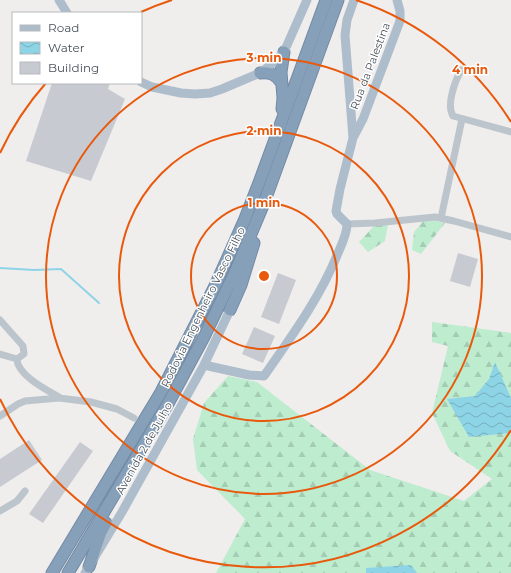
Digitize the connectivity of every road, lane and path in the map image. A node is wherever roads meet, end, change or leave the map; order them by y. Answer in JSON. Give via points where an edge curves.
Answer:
{"nodes":[{"id":1,"x":59,"y":0,"type":"edge"},
{"id":2,"x":307,"y":0,"type":"edge"},
{"id":3,"x":326,"y":0,"type":"edge"},
{"id":4,"x":338,"y":0,"type":"edge"},
{"id":5,"x":354,"y":0,"type":"edge"},
{"id":6,"x":397,"y":0,"type":"edge"},
{"id":7,"x":66,"y":12,"type":"edge"},
{"id":8,"x":284,"y":52,"type":"junction"},
{"id":9,"x":461,"y":70,"type":"dead end"},
{"id":10,"x":260,"y":73,"type":"junction"},
{"id":11,"x":142,"y":82,"type":"edge"},
{"id":12,"x":282,"y":82,"type":"junction"},
{"id":13,"x":462,"y":119,"type":"junction"},
{"id":14,"x":511,"y":132,"type":"edge"},
{"id":15,"x":353,"y":138,"type":"junction"},
{"id":16,"x":264,"y":168,"type":"junction"},
{"id":17,"x":264,"y":203,"type":"junction"},
{"id":18,"x":441,"y":218,"type":"junction"},
{"id":19,"x":347,"y":224,"type":"junction"},
{"id":20,"x":511,"y":237,"type":"edge"},
{"id":21,"x":230,"y":310,"type":"joint"},
{"id":22,"x":0,"y":320,"type":"edge"},
{"id":23,"x":0,"y":354,"type":"edge"},
{"id":24,"x":17,"y":359,"type":"junction"},
{"id":25,"x":204,"y":365,"type":"junction"},
{"id":26,"x":59,"y":398,"type":"junction"},
{"id":27,"x":0,"y":416,"type":"edge"},
{"id":28,"x":134,"y":418,"type":"dead end"},
{"id":29,"x":147,"y":440,"type":"junction"},
{"id":30,"x":25,"y":491,"type":"dead end"},
{"id":31,"x":0,"y":511,"type":"edge"},
{"id":32,"x":87,"y":570,"type":"edge"},
{"id":33,"x":52,"y":573,"type":"edge"},
{"id":34,"x":68,"y":573,"type":"edge"}],
"edges":[{"from":1,"to":7,"type":"main road"},
{"from":2,"to":8,"type":"main road"},
{"from":3,"to":16,"type":"highway","name":"Rodovia Engenheiro Vasco Filho"},
{"from":4,"to":17,"type":"highway","name":"Rodovia Engenheiro Vasco Filho"},
{"from":5,"to":15,"type":"main road","via":[[345,35]]},
{"from":6,"to":15,"type":"main road","name":"Rua da Palestina","via":[[400,16],[398,26],[363,119]]},
{"from":8,"to":10,"type":"main road"},
{"from":8,"to":12,"type":"highway"},
{"from":9,"to":13,"type":"street","via":[[456,79],[450,109],[453,116]]},
{"from":10,"to":11,"type":"main road","via":[[210,93],[181,93]]},
{"from":10,"to":12,"type":"highway","via":[[273,74]]},
{"from":12,"to":16,"type":"highway","via":[[281,112]]},
{"from":13,"to":14,"type":"street"},
{"from":13,"to":18,"type":"street"},
{"from":15,"to":19,"type":"main road","via":[[336,211]]},
{"from":16,"to":33,"type":"highway","name":"Rodovia Engenheiro Vasco Filho","via":[[244,221],[183,352]]},
{"from":17,"to":21,"type":"highway","via":[[246,270]]},
{"from":17,"to":29,"type":"highway","name":"Rodovia Engenheiro Vasco Filho","via":[[204,337]]},
{"from":18,"to":19,"type":"street"},
{"from":18,"to":20,"type":"street"},
{"from":19,"to":25,"type":"main road","via":[[345,237],[320,292],[264,376]]},
{"from":21,"to":25,"type":"main road","name":"Avenida 2 de Julho"},
{"from":22,"to":24,"type":"street","via":[[23,346],[24,354]]},
{"from":23,"to":24,"type":"street"},
{"from":24,"to":26,"type":"street","via":[[17,365],[29,378]]},
{"from":25,"to":32,"type":"main road","name":"Avenida 2 de Julho","via":[[126,506]]},
{"from":26,"to":27,"type":"street","via":[[24,401]]},
{"from":26,"to":28,"type":"street","via":[[92,402],[117,409]]},
{"from":29,"to":32,"type":"highway","via":[[142,458],[101,532]]},
{"from":29,"to":34,"type":"highway","name":"Rodovia Engenheiro Vasco Filho"},
{"from":30,"to":31,"type":"street","via":[[17,501]]}]}
